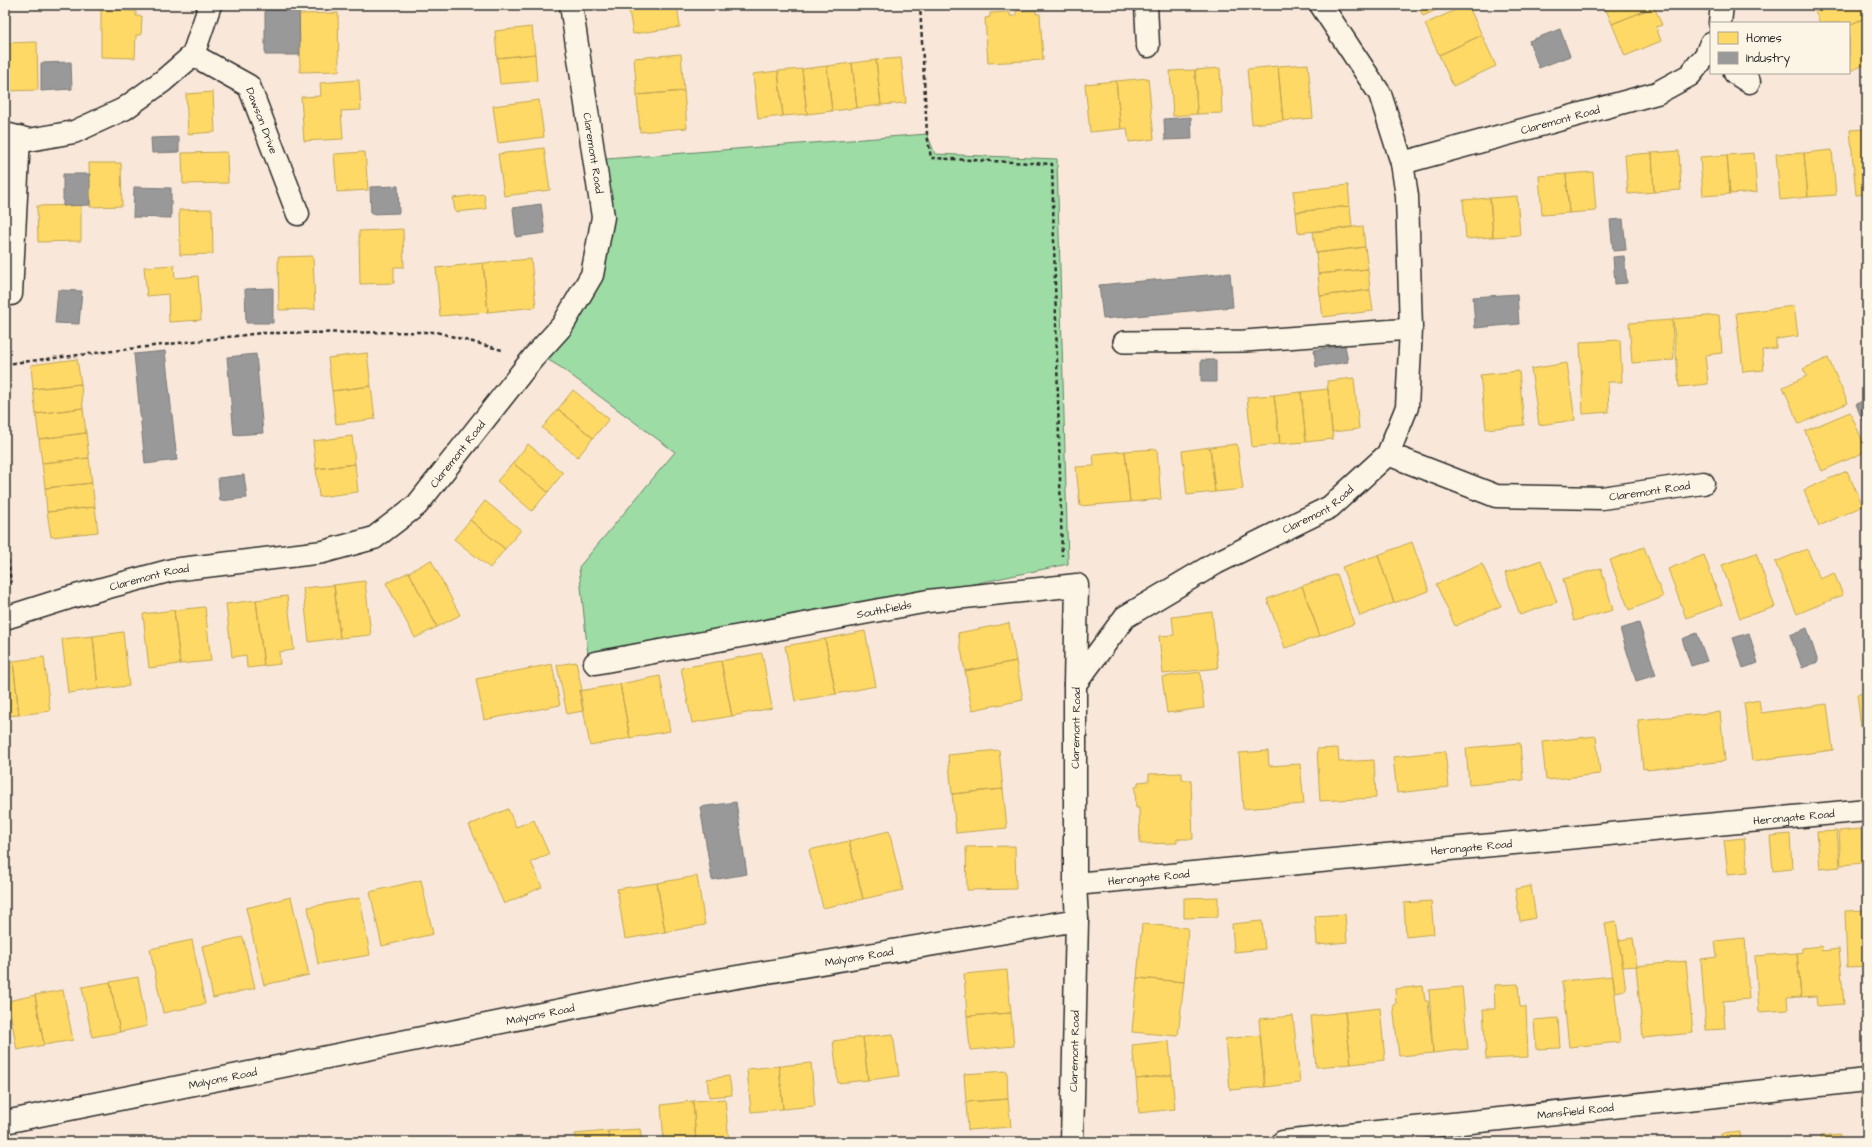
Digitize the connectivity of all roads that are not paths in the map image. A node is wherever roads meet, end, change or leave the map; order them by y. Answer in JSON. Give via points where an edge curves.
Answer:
{"nodes":[{"id":1,"x":210,"y":5,"type":"edge"},
{"id":2,"x":571,"y":5,"type":"edge"},
{"id":3,"x":1146,"y":5,"type":"edge"},
{"id":4,"x":1321,"y":5,"type":"edge"},
{"id":5,"x":1722,"y":5,"type":"edge"},
{"id":6,"x":1720,"y":22,"type":"edge"},
{"id":7,"x":1148,"y":46,"type":"dead end"},
{"id":8,"x":1709,"y":52,"type":"edge"},
{"id":9,"x":193,"y":55,"type":"junction"},
{"id":10,"x":12,"y":136,"type":"edge"},
{"id":11,"x":1402,"y":163,"type":"junction"},
{"id":12,"x":298,"y":214,"type":"dead end"},
{"id":13,"x":11,"y":294,"type":"dead end"},
{"id":14,"x":1411,"y":329,"type":"junction"},
{"id":15,"x":1124,"y":342,"type":"dead end"},
{"id":16,"x":1388,"y":454,"type":"junction"},
{"id":17,"x":1703,"y":483,"type":"dead end"},
{"id":18,"x":9,"y":617,"type":"edge"},
{"id":19,"x":596,"y":663,"type":"dead end"},
{"id":20,"x":1075,"y":684,"type":"junction"},
{"id":21,"x":1867,"y":810,"type":"edge"},
{"id":22,"x":1075,"y":884,"type":"junction"},
{"id":23,"x":1077,"y":920,"type":"junction"},
{"id":24,"x":1867,"y":1080,"type":"edge"},
{"id":25,"x":5,"y":1122,"type":"edge"},
{"id":26,"x":1072,"y":1142,"type":"edge"},
{"id":27,"x":1283,"y":1142,"type":"edge"}],
"edges":[{"from":1,"to":9,"type":"street"},
{"from":2,"to":18,"type":"street","name":"Claremont Road","via":[[603,217],[592,275],[562,326],[533,358],[417,505],[374,538],[323,552],[172,570]]},
{"from":3,"to":7,"type":"street"},
{"from":4,"to":11,"type":"street","name":"Claremont Road","via":[[1380,94]]},
{"from":5,"to":6,"type":"street"},
{"from":8,"to":11,"type":"street","name":"Claremont Road","via":[[1690,75],[1657,93]]},
{"from":9,"to":10,"type":"street","via":[[124,109],[74,132],[29,140]]},
{"from":9,"to":12,"type":"street","name":"Dawson Drive","via":[[249,86]]},
{"from":10,"to":13,"type":"street"},
{"from":11,"to":14,"type":"street","name":"Claremont Road","via":[[1407,196]]},
{"from":14,"to":15,"type":"lane","via":[[1244,341]]},
{"from":14,"to":16,"type":"street","name":"Claremont Road","via":[[1407,407]]},
{"from":16,"to":17,"type":"street","name":"Claremont Road","via":[[1496,496],[1602,498]]},
{"from":16,"to":20,"type":"street","name":"Claremont Road","via":[[1330,507],[1216,563],[1125,617]]},
{"from":19,"to":20,"type":"street","name":"Southfields","via":[[928,601],[1077,585]]},
{"from":20,"to":22,"type":"street","name":"Claremont Road"},
{"from":21,"to":22,"type":"street","name":"Herongate Road"},
{"from":22,"to":23,"type":"street","name":"Claremont Road"},
{"from":23,"to":25,"type":"street","name":"Malyons Road","via":[[660,990]]},
{"from":23,"to":26,"type":"street","name":"Claremont Road"},
{"from":24,"to":27,"type":"street","name":"Mansfield Road"}]}
